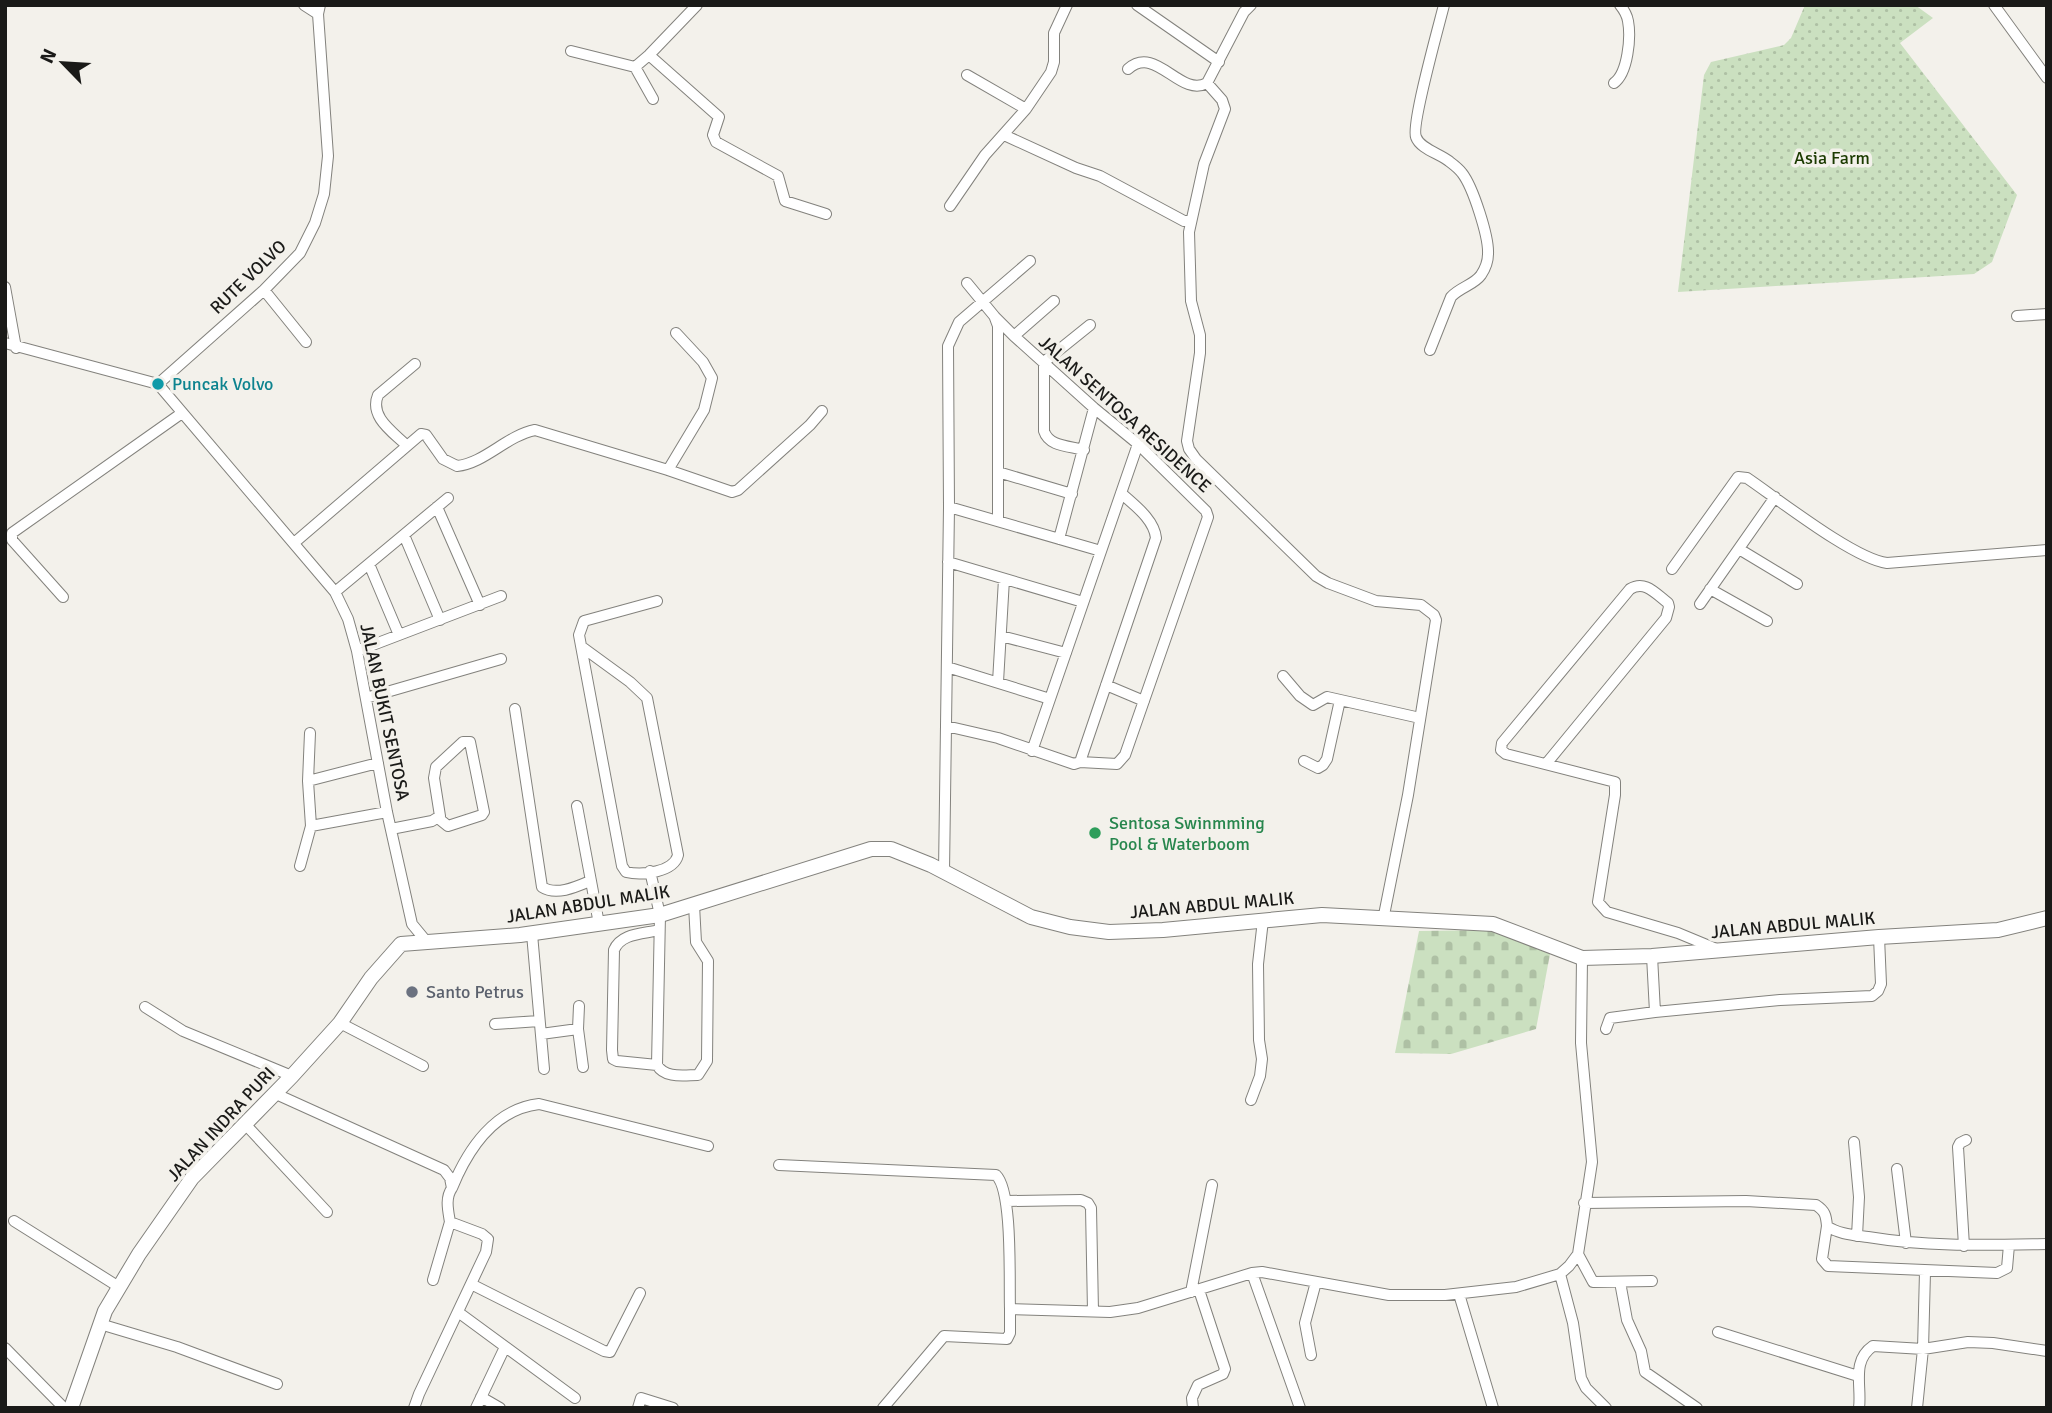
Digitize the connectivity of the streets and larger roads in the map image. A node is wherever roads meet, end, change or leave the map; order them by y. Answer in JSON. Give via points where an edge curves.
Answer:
{"nodes":[{"id":1,"x":304,"y":5,"type":"edge"},
{"id":2,"x":697,"y":5,"type":"edge"},
{"id":3,"x":1067,"y":5,"type":"edge"},
{"id":4,"x":1137,"y":5,"type":"edge"},
{"id":5,"x":1444,"y":5,"type":"edge"},
{"id":6,"x":1620,"y":5,"type":"edge"},
{"id":7,"x":1994,"y":5,"type":"edge"},
{"id":8,"x":1246,"y":7,"type":"edge"},
{"id":9,"x":319,"y":10,"type":"edge"},
{"id":10,"x":571,"y":51,"type":"dead end"},
{"id":11,"x":649,"y":55,"type":"junction"},
{"id":12,"x":1219,"y":62,"type":"junction"},
{"id":13,"x":635,"y":67,"type":"junction"},
{"id":14,"x":1128,"y":69,"type":"dead end"},
{"id":15,"x":967,"y":75,"type":"dead end"},
{"id":16,"x":2047,"y":78,"type":"edge"},
{"id":17,"x":1614,"y":82,"type":"dead end"},
{"id":18,"x":1207,"y":83,"type":"junction"},
{"id":19,"x":653,"y":99,"type":"dead end"},
{"id":20,"x":1026,"y":110,"type":"junction"},
{"id":21,"x":1004,"y":135,"type":"junction"},
{"id":22,"x":950,"y":206,"type":"dead end"},
{"id":23,"x":826,"y":214,"type":"dead end"},
{"id":24,"x":1190,"y":222,"type":"junction"},
{"id":25,"x":1030,"y":261,"type":"dead end"},
{"id":26,"x":967,"y":284,"type":"dead end"},
{"id":27,"x":5,"y":287,"type":"edge"},
{"id":28,"x":264,"y":290,"type":"junction"},
{"id":29,"x":1054,"y":301,"type":"dead end"},
{"id":30,"x":982,"y":303,"type":"junction"},
{"id":31,"x":2047,"y":314,"type":"edge"},
{"id":32,"x":2017,"y":316,"type":"dead end"},
{"id":33,"x":995,"y":317,"type":"junction"},
{"id":34,"x":1090,"y":325,"type":"dead end"},
{"id":35,"x":676,"y":332,"type":"dead end"},
{"id":36,"x":1014,"y":336,"type":"junction"},
{"id":37,"x":306,"y":342,"type":"dead end"},
{"id":38,"x":11,"y":346,"type":"edge"},
{"id":39,"x":1430,"y":349,"type":"dead end"},
{"id":40,"x":1044,"y":362,"type":"junction"},
{"id":41,"x":415,"y":364,"type":"dead end"},
{"id":42,"x":158,"y":384,"type":"junction"},
{"id":43,"x":1094,"y":408,"type":"junction"},
{"id":44,"x":822,"y":411,"type":"dead end"},
{"id":45,"x":183,"y":413,"type":"junction"},
{"id":46,"x":1138,"y":444,"type":"junction"},
{"id":47,"x":407,"y":445,"type":"junction"},
{"id":48,"x":1084,"y":450,"type":"junction"},
{"id":49,"x":668,"y":470,"type":"junction"},
{"id":50,"x":998,"y":472,"type":"junction"},
{"id":51,"x":1121,"y":493,"type":"junction"},
{"id":52,"x":1072,"y":494,"type":"junction"},
{"id":53,"x":1775,"y":497,"type":"junction"},
{"id":54,"x":448,"y":498,"type":"dead end"},
{"id":55,"x":437,"y":507,"type":"junction"},
{"id":56,"x":949,"y":507,"type":"junction"},
{"id":57,"x":998,"y":521,"type":"junction"},
{"id":58,"x":404,"y":535,"type":"junction"},
{"id":59,"x":1059,"y":539,"type":"junction"},
{"id":60,"x":294,"y":543,"type":"junction"},
{"id":61,"x":1739,"y":549,"type":"junction"},
{"id":62,"x":1101,"y":551,"type":"junction"},
{"id":63,"x":2047,"y":551,"type":"edge"},
{"id":64,"x":948,"y":562,"type":"junction"},
{"id":65,"x":369,"y":564,"type":"junction"},
{"id":66,"x":1672,"y":569,"type":"dead end"},
{"id":67,"x":1004,"y":579,"type":"junction"},
{"id":68,"x":1797,"y":584,"type":"dead end"},
{"id":69,"x":1710,"y":589,"type":"junction"},
{"id":70,"x":335,"y":592,"type":"junction"},
{"id":71,"x":501,"y":596,"type":"dead end"},
{"id":72,"x":63,"y":597,"type":"dead end"},
{"id":73,"x":657,"y":601,"type":"dead end"},
{"id":74,"x":1083,"y":602,"type":"junction"},
{"id":75,"x":1700,"y":604,"type":"dead end"},
{"id":76,"x":480,"y":605,"type":"junction"},
{"id":77,"x":440,"y":620,"type":"junction"},
{"id":78,"x":1767,"y":621,"type":"dead end"},
{"id":79,"x":399,"y":635,"type":"junction"},
{"id":80,"x":1001,"y":636,"type":"junction"},
{"id":81,"x":582,"y":647,"type":"junction"},
{"id":82,"x":357,"y":651,"type":"junction"},
{"id":83,"x":1066,"y":653,"type":"junction"},
{"id":84,"x":501,"y":659,"type":"dead end"},
{"id":85,"x":947,"y":667,"type":"junction"},
{"id":86,"x":1283,"y":676,"type":"dead end"},
{"id":87,"x":998,"y":682,"type":"junction"},
{"id":88,"x":1106,"y":685,"type":"junction"},
{"id":89,"x":366,"y":698,"type":"junction"},
{"id":90,"x":1050,"y":699,"type":"junction"},
{"id":91,"x":1340,"y":700,"type":"junction"},
{"id":92,"x":1144,"y":701,"type":"junction"},
{"id":93,"x":515,"y":709,"type":"dead end"},
{"id":94,"x":1420,"y":718,"type":"junction"},
{"id":95,"x":946,"y":726,"type":"junction"},
{"id":96,"x":310,"y":733,"type":"dead end"},
{"id":97,"x":1032,"y":751,"type":"junction"},
{"id":98,"x":1304,"y":761,"type":"dead end"},
{"id":99,"x":1080,"y":762,"type":"junction"},
{"id":100,"x":378,"y":763,"type":"junction"},
{"id":101,"x":1546,"y":764,"type":"junction"},
{"id":102,"x":309,"y":781,"type":"junction"},
{"id":103,"x":577,"y":806,"type":"dead end"},
{"id":104,"x":387,"y":812,"type":"junction"},
{"id":105,"x":438,"y":818,"type":"junction"},
{"id":106,"x":311,"y":827,"type":"junction"},
{"id":107,"x":391,"y":829,"type":"junction"},
{"id":108,"x":300,"y":866,"type":"dead end"},
{"id":109,"x":650,"y":871,"type":"junction"},
{"id":110,"x":943,"y":872,"type":"junction"},
{"id":111,"x":590,"y":881,"type":"junction"},
{"id":112,"x":694,"y":905,"type":"junction"},
{"id":113,"x":2047,"y":918,"type":"edge"},
{"id":114,"x":1262,"y":919,"type":"junction"},
{"id":115,"x":1384,"y":920,"type":"junction"},
{"id":116,"x":660,"y":923,"type":"junction"},
{"id":117,"x":412,"y":924,"type":"junction"},
{"id":118,"x":599,"y":924,"type":"junction"},
{"id":119,"x":532,"y":934,"type":"junction"},
{"id":120,"x":1879,"y":937,"type":"junction"},
{"id":121,"x":426,"y":941,"type":"junction"},
{"id":122,"x":401,"y":944,"type":"junction"},
{"id":123,"x":1719,"y":950,"type":"junction"},
{"id":124,"x":1653,"y":956,"type":"junction"},
{"id":125,"x":1583,"y":958,"type":"junction"},
{"id":126,"x":579,"y":1006,"type":"dead end"},
{"id":127,"x":145,"y":1007,"type":"dead end"},
{"id":128,"x":1656,"y":1012,"type":"junction"},
{"id":129,"x":539,"y":1021,"type":"junction"},
{"id":130,"x":340,"y":1023,"type":"junction"},
{"id":131,"x":495,"y":1024,"type":"dead end"},
{"id":132,"x":578,"y":1029,"type":"junction"},
{"id":133,"x":1606,"y":1029,"type":"dead end"},
{"id":134,"x":541,"y":1034,"type":"junction"},
{"id":135,"x":657,"y":1065,"type":"junction"},
{"id":136,"x":423,"y":1066,"type":"dead end"},
{"id":137,"x":583,"y":1067,"type":"dead end"},
{"id":138,"x":544,"y":1069,"type":"dead end"},
{"id":139,"x":292,"y":1076,"type":"junction"},
{"id":140,"x":276,"y":1094,"type":"junction"},
{"id":141,"x":1251,"y":1100,"type":"dead end"},
{"id":142,"x":246,"y":1125,"type":"junction"},
{"id":143,"x":1966,"y":1140,"type":"dead end"},
{"id":144,"x":1854,"y":1142,"type":"dead end"},
{"id":145,"x":708,"y":1146,"type":"dead end"},
{"id":146,"x":779,"y":1165,"type":"dead end"},
{"id":147,"x":1897,"y":1169,"type":"dead end"},
{"id":148,"x":1212,"y":1185,"type":"dead end"},
{"id":149,"x":452,"y":1188,"type":"junction"},
{"id":150,"x":1007,"y":1201,"type":"junction"},
{"id":151,"x":1584,"y":1203,"type":"junction"},
{"id":152,"x":327,"y":1212,"type":"dead end"},
{"id":153,"x":14,"y":1221,"type":"dead end"},
{"id":154,"x":450,"y":1222,"type":"junction"},
{"id":155,"x":1826,"y":1226,"type":"junction"},
{"id":156,"x":1857,"y":1236,"type":"junction"},
{"id":157,"x":1906,"y":1243,"type":"junction"},
{"id":158,"x":2047,"y":1244,"type":"edge"},
{"id":159,"x":2009,"y":1245,"type":"junction"},
{"id":160,"x":1964,"y":1246,"type":"junction"},
{"id":161,"x":1578,"y":1254,"type":"junction"},
{"id":162,"x":1925,"y":1272,"type":"junction"},
{"id":163,"x":1252,"y":1273,"type":"junction"},
{"id":164,"x":1560,"y":1274,"type":"junction"},
{"id":165,"x":433,"y":1280,"type":"dead end"},
{"id":166,"x":1652,"y":1281,"type":"dead end"},
{"id":167,"x":1316,"y":1282,"type":"junction"},
{"id":168,"x":1620,"y":1282,"type":"junction"},
{"id":169,"x":471,"y":1284,"type":"junction"},
{"id":170,"x":119,"y":1287,"type":"junction"},
{"id":171,"x":1195,"y":1291,"type":"junction"},
{"id":172,"x":640,"y":1293,"type":"dead end"},
{"id":173,"x":1459,"y":1294,"type":"junction"},
{"id":174,"x":1010,"y":1309,"type":"junction"},
{"id":175,"x":1093,"y":1311,"type":"junction"},
{"id":176,"x":458,"y":1312,"type":"junction"},
{"id":177,"x":100,"y":1324,"type":"junction"},
{"id":178,"x":1718,"y":1332,"type":"dead end"},
{"id":179,"x":505,"y":1347,"type":"junction"},
{"id":180,"x":5,"y":1348,"type":"edge"},
{"id":181,"x":1923,"y":1349,"type":"junction"},
{"id":182,"x":2047,"y":1351,"type":"edge"},
{"id":183,"x":1311,"y":1355,"type":"dead end"},
{"id":184,"x":1858,"y":1376,"type":"junction"},
{"id":185,"x":277,"y":1384,"type":"dead end"},
{"id":186,"x":575,"y":1398,"type":"dead end"},
{"id":187,"x":478,"y":1403,"type":"edge"},
{"id":188,"x":1694,"y":1406,"type":"edge"},
{"id":189,"x":64,"y":1408,"type":"edge"},
{"id":190,"x":71,"y":1408,"type":"edge"},
{"id":191,"x":414,"y":1408,"type":"edge"},
{"id":192,"x":500,"y":1408,"type":"edge"},
{"id":193,"x":638,"y":1408,"type":"edge"},
{"id":194,"x":673,"y":1408,"type":"edge"},
{"id":195,"x":883,"y":1408,"type":"edge"},
{"id":196,"x":1193,"y":1408,"type":"edge"},
{"id":197,"x":1300,"y":1408,"type":"edge"},
{"id":198,"x":1493,"y":1408,"type":"edge"},
{"id":199,"x":1606,"y":1408,"type":"edge"},
{"id":200,"x":1859,"y":1408,"type":"edge"},
{"id":201,"x":1917,"y":1408,"type":"edge"}],
"edges":[{"from":1,"to":9,"type":"street"},
{"from":2,"to":11,"type":"street"},
{"from":3,"to":20,"type":"street","via":[[1054,33],[1051,72]]},
{"from":4,"to":12,"type":"street"},
{"from":5,"to":39,"type":"street","via":[[1415,134],[1463,174],[1488,244],[1488,257],[1475,282],[1451,297]]},
{"from":6,"to":17,"type":"street","via":[[1629,27],[1625,69]]},
{"from":7,"to":16,"type":"street"},
{"from":8,"to":12,"type":"street"},
{"from":9,"to":28,"type":"street","name":"RUTE VOLVO","via":[[328,156],[324,194],[300,253]]},
{"from":10,"to":13,"type":"street"},
{"from":11,"to":13,"type":"street"},
{"from":11,"to":23,"type":"street","via":[[719,117],[713,135],[716,142],[778,176],[785,201]]},
{"from":12,"to":18,"type":"street"},
{"from":13,"to":19,"type":"street"},
{"from":14,"to":18,"type":"street","via":[[1144,61],[1189,84]]},
{"from":15,"to":20,"type":"street"},
{"from":18,"to":24,"type":"street","via":[[1225,109],[1204,164]]},
{"from":20,"to":21,"type":"street"},
{"from":21,"to":22,"type":"street"},
{"from":21,"to":24,"type":"street","via":[[1100,176]]},
{"from":24,"to":94,"type":"street","via":[[1191,301],[1200,353],[1187,433],[1189,449],[1316,576],[1376,601],[1422,605],[1434,615]]},
{"from":25,"to":30,"type":"street"},
{"from":26,"to":30,"type":"street","name":"JALAN SENTOSA RESIDENCE"},
{"from":27,"to":38,"type":"street"},
{"from":28,"to":37,"type":"street"},
{"from":28,"to":42,"type":"street","name":"RUTE VOLVO"},
{"from":29,"to":36,"type":"street"},
{"from":30,"to":33,"type":"street","name":"JALAN SENTOSA RESIDENCE"},
{"from":30,"to":56,"type":"street","via":[[959,322],[947,346]]},
{"from":31,"to":32,"type":"street"},
{"from":33,"to":36,"type":"street","name":"JALAN SENTOSA RESIDENCE"},
{"from":33,"to":50,"type":"street"},
{"from":34,"to":40,"type":"street"},
{"from":35,"to":49,"type":"street","via":[[712,378],[704,410]]},
{"from":36,"to":40,"type":"street","name":"JALAN SENTOSA RESIDENCE"},
{"from":38,"to":42,"type":"street"},
{"from":40,"to":43,"type":"street","name":"JALAN SENTOSA RESIDENCE"},
{"from":40,"to":48,"type":"street","via":[[1046,437]]},
{"from":41,"to":47,"type":"street","via":[[375,403],[382,422]]},
{"from":42,"to":45,"type":"street","name":"JALAN BUKIT SENTOSA"},
{"from":43,"to":46,"type":"street","name":"JALAN SENTOSA RESIDENCE"},
{"from":43,"to":48,"type":"street"},
{"from":44,"to":49,"type":"street","via":[[738,490],[726,492]]},
{"from":45,"to":60,"type":"street","name":"JALAN BUKIT SENTOSA"},
{"from":45,"to":72,"type":"street","via":[[12,533],[12,540]]},
{"from":46,"to":51,"type":"street"},
{"from":46,"to":92,"type":"street","name":"JALAN SENTOSA RESIDENCE","via":[[1208,517]]},
{"from":47,"to":49,"type":"street","via":[[423,434],[443,459],[465,466],[534,430]]},
{"from":47,"to":60,"type":"street"},
{"from":48,"to":52,"type":"street"},
{"from":50,"to":52,"type":"street"},
{"from":50,"to":57,"type":"street"},
{"from":51,"to":62,"type":"street"},
{"from":51,"to":88,"type":"street","via":[[1150,522],[1156,538]]},
{"from":52,"to":59,"type":"street"},
{"from":53,"to":61,"type":"street"},
{"from":53,"to":63,"type":"street","via":[[1875,562]]},
{"from":53,"to":66,"type":"street","via":[[1738,477]]},
{"from":54,"to":55,"type":"street"},
{"from":55,"to":58,"type":"street"},
{"from":55,"to":76,"type":"street"},
{"from":56,"to":57,"type":"street"},
{"from":56,"to":64,"type":"street"},
{"from":57,"to":59,"type":"street"},
{"from":58,"to":65,"type":"street"},
{"from":58,"to":77,"type":"street"},
{"from":59,"to":62,"type":"street"},
{"from":60,"to":70,"type":"street","name":"JALAN BUKIT SENTOSA"},
{"from":61,"to":68,"type":"street"},
{"from":61,"to":69,"type":"street"},
{"from":62,"to":74,"type":"street"},
{"from":64,"to":67,"type":"street"},
{"from":64,"to":85,"type":"street"},
{"from":65,"to":70,"type":"street"},
{"from":65,"to":79,"type":"street"},
{"from":67,"to":74,"type":"street"},
{"from":67,"to":80,"type":"street"},
{"from":69,"to":75,"type":"street"},
{"from":69,"to":78,"type":"street"},
{"from":70,"to":82,"type":"street","name":"JALAN BUKIT SENTOSA"},
{"from":71,"to":76,"type":"street"},
{"from":73,"to":81,"type":"street","via":[[584,621],[579,635]]},
{"from":74,"to":83,"type":"street"},
{"from":76,"to":77,"type":"street"},
{"from":77,"to":79,"type":"street"},
{"from":79,"to":82,"type":"street"},
{"from":80,"to":83,"type":"street"},
{"from":80,"to":87,"type":"street"},
{"from":81,"to":109,"type":"street","via":[[622,866],[633,874]]},
{"from":81,"to":109,"type":"street","via":[[642,691],[651,710],[678,855],[670,867]]},
{"from":82,"to":89,"type":"street","name":"JALAN BUKIT SENTOSA"},
{"from":83,"to":90,"type":"street"},
{"from":84,"to":89,"type":"street"},
{"from":85,"to":87,"type":"street"},
{"from":85,"to":95,"type":"street"},
{"from":86,"to":91,"type":"street","via":[[1309,704],[1327,696]]},
{"from":87,"to":90,"type":"street"},
{"from":88,"to":92,"type":"street"},
{"from":88,"to":99,"type":"street"},
{"from":89,"to":100,"type":"street","name":"JALAN BUKIT SENTOSA"},
{"from":90,"to":97,"type":"street"},
{"from":91,"to":94,"type":"street"},
{"from":91,"to":98,"type":"street","via":[[1327,760],[1318,768]]},
{"from":92,"to":99,"type":"street","name":"JALAN SENTOSA RESIDENCE","via":[[1125,755],[1116,764]]},
{"from":93,"to":111,"type":"street","via":[[542,887],[553,891]]},
{"from":94,"to":115,"type":"street"},
{"from":95,"to":97,"type":"street"},
{"from":95,"to":110,"type":"street"},
{"from":96,"to":102,"type":"street"},
{"from":97,"to":99,"type":"street"},
{"from":100,"to":102,"type":"street"},
{"from":100,"to":104,"type":"street","name":"JALAN BUKIT SENTOSA"},
{"from":101,"to":101,"type":"street","via":[[1506,754],[1502,743],[1630,589],[1644,585],[1668,603],[1666,618]]},
{"from":101,"to":123,"type":"street","via":[[1616,784],[1598,902],[1602,908]]},
{"from":102,"to":106,"type":"street"},
{"from":103,"to":111,"type":"street"},
{"from":104,"to":106,"type":"street"},
{"from":104,"to":107,"type":"street","name":"JALAN BUKIT SENTOSA"},
{"from":105,"to":105,"type":"street","via":[[448,826],[484,812],[470,742],[463,742],[436,767]]},
{"from":105,"to":107,"type":"street"},
{"from":106,"to":108,"type":"street"},
{"from":107,"to":117,"type":"street","name":"JALAN BUKIT SENTOSA"},
{"from":109,"to":116,"type":"street"},
{"from":110,"to":112,"type":"street","name":"JALAN ABDUL MALIK","via":[[891,849],[871,849]]},
{"from":110,"to":114,"type":"street","name":"JALAN ABDUL MALIK","via":[[1031,917],[1070,927],[1109,932],[1163,930]]},
{"from":111,"to":118,"type":"street"},
{"from":112,"to":116,"type":"street","name":"JALAN ABDUL MALIK"},
{"from":112,"to":135,"type":"street","via":[[696,942],[708,961],[707,1060],[698,1075],[669,1075]]},
{"from":113,"to":120,"type":"street","name":"JALAN ABDUL MALIK","via":[[1998,930]]},
{"from":114,"to":115,"type":"street","name":"JALAN ABDUL MALIK","via":[[1322,915]]},
{"from":114,"to":141,"type":"street","via":[[1258,964],[1262,1059]]},
{"from":115,"to":125,"type":"street","name":"JALAN ABDUL MALIK","via":[[1493,924]]},
{"from":116,"to":118,"type":"street","name":"JALAN ABDUL MALIK"},
{"from":116,"to":135,"type":"street"},
{"from":116,"to":135,"type":"street","via":[[624,937],[614,950],[613,1059]]},
{"from":117,"to":121,"type":"street","name":"JALAN BUKIT SENTOSA"},
{"from":117,"to":122,"type":"street","name":"JALAN INDRA PURI"},
{"from":118,"to":119,"type":"street","name":"JALAN ABDUL MALIK"},
{"from":119,"to":121,"type":"street","name":"JALAN ABDUL MALIK"},
{"from":119,"to":129,"type":"street"},
{"from":120,"to":123,"type":"street","name":"JALAN ABDUL MALIK"},
{"from":120,"to":128,"type":"street","via":[[1881,984],[1872,996]]},
{"from":121,"to":122,"type":"street","name":"JALAN ABDUL MALIK"},
{"from":122,"to":130,"type":"street","name":"JALAN INDRA PURI"},
{"from":123,"to":124,"type":"street","name":"JALAN ABDUL MALIK"},
{"from":124,"to":125,"type":"street","name":"JALAN ABDUL MALIK"},
{"from":124,"to":128,"type":"street"},
{"from":125,"to":151,"type":"street","via":[[1581,1043],[1592,1162]]},
{"from":126,"to":132,"type":"street"},
{"from":127,"to":139,"type":"street","via":[[183,1031]]},
{"from":128,"to":133,"type":"street","via":[[1610,1018]]},
{"from":129,"to":131,"type":"street"},
{"from":129,"to":134,"type":"street"},
{"from":130,"to":136,"type":"street"},
{"from":130,"to":139,"type":"street","name":"JALAN INDRA PURI"},
{"from":132,"to":134,"type":"street"},
{"from":132,"to":137,"type":"street"},
{"from":134,"to":138,"type":"street"},
{"from":139,"to":140,"type":"street","name":"JALAN INDRA PURI"},
{"from":140,"to":142,"type":"street","name":"JALAN INDRA PURI"},
{"from":140,"to":149,"type":"street","via":[[436,1164],[450,1178]]},
{"from":142,"to":152,"type":"street"},
{"from":142,"to":170,"type":"street","name":"JALAN INDRA PURI","via":[[192,1178]]},
{"from":143,"to":160,"type":"street","via":[[1958,1147]]},
{"from":144,"to":156,"type":"street"},
{"from":145,"to":149,"type":"street","via":[[528,1105],[493,1126],[469,1155]]},
{"from":146,"to":150,"type":"street","via":[[996,1175]]},
{"from":147,"to":157,"type":"street"},
{"from":148,"to":171,"type":"street"},
{"from":149,"to":154,"type":"street","via":[[447,1207]]},
{"from":150,"to":174,"type":"street"},
{"from":150,"to":175,"type":"street","via":[[1088,1203]]},
{"from":151,"to":155,"type":"street","via":[[1816,1205],[1826,1214]]},
{"from":151,"to":161,"type":"street"},
{"from":153,"to":170,"type":"street"},
{"from":154,"to":165,"type":"street"},
{"from":154,"to":169,"type":"street","via":[[488,1239]]},
{"from":155,"to":156,"type":"street"},
{"from":155,"to":162,"type":"street","via":[[1822,1259],[1828,1266]]},
{"from":156,"to":157,"type":"street"},
{"from":157,"to":160,"type":"street"},
{"from":158,"to":159,"type":"street"},
{"from":159,"to":160,"type":"street"},
{"from":159,"to":162,"type":"street","via":[[2007,1268],[1997,1273]]},
{"from":161,"to":164,"type":"street"},
{"from":161,"to":168,"type":"street","via":[[1593,1282]]},
{"from":162,"to":181,"type":"street"},
{"from":163,"to":167,"type":"street"},
{"from":163,"to":171,"type":"street"},
{"from":163,"to":197,"type":"street"},
{"from":164,"to":173,"type":"street","via":[[1516,1287]]},
{"from":164,"to":199,"type":"street","via":[[1581,1378]]},
{"from":166,"to":168,"type":"street"},
{"from":167,"to":173,"type":"street","via":[[1390,1295]]},
{"from":167,"to":183,"type":"street","via":[[1305,1323]]},
{"from":168,"to":188,"type":"street","via":[[1645,1372]]},
{"from":169,"to":172,"type":"street","via":[[610,1352]]},
{"from":169,"to":176,"type":"street"},
{"from":170,"to":177,"type":"street","name":"JALAN INDRA PURI"},
{"from":171,"to":175,"type":"street","via":[[1138,1308]]},
{"from":171,"to":196,"type":"street","via":[[1225,1369],[1219,1377],[1198,1385]]},
{"from":173,"to":198,"type":"street"},
{"from":174,"to":175,"type":"street"},
{"from":174,"to":195,"type":"street","via":[[1007,1339],[944,1336]]},
{"from":176,"to":179,"type":"street"},
{"from":176,"to":191,"type":"street"},
{"from":177,"to":185,"type":"street"},
{"from":177,"to":190,"type":"street","name":"JALAN INDRA PURI"},
{"from":178,"to":184,"type":"street"},
{"from":179,"to":186,"type":"street"},
{"from":179,"to":187,"type":"street"},
{"from":180,"to":189,"type":"street"},
{"from":181,"to":182,"type":"street","via":[[1968,1342]]},
{"from":181,"to":184,"type":"street","via":[[1873,1346],[1861,1359]]},
{"from":181,"to":201,"type":"street"},
{"from":184,"to":200,"type":"street"},
{"from":187,"to":192,"type":"street"},
{"from":193,"to":194,"type":"street","via":[[641,1398]]}]}
